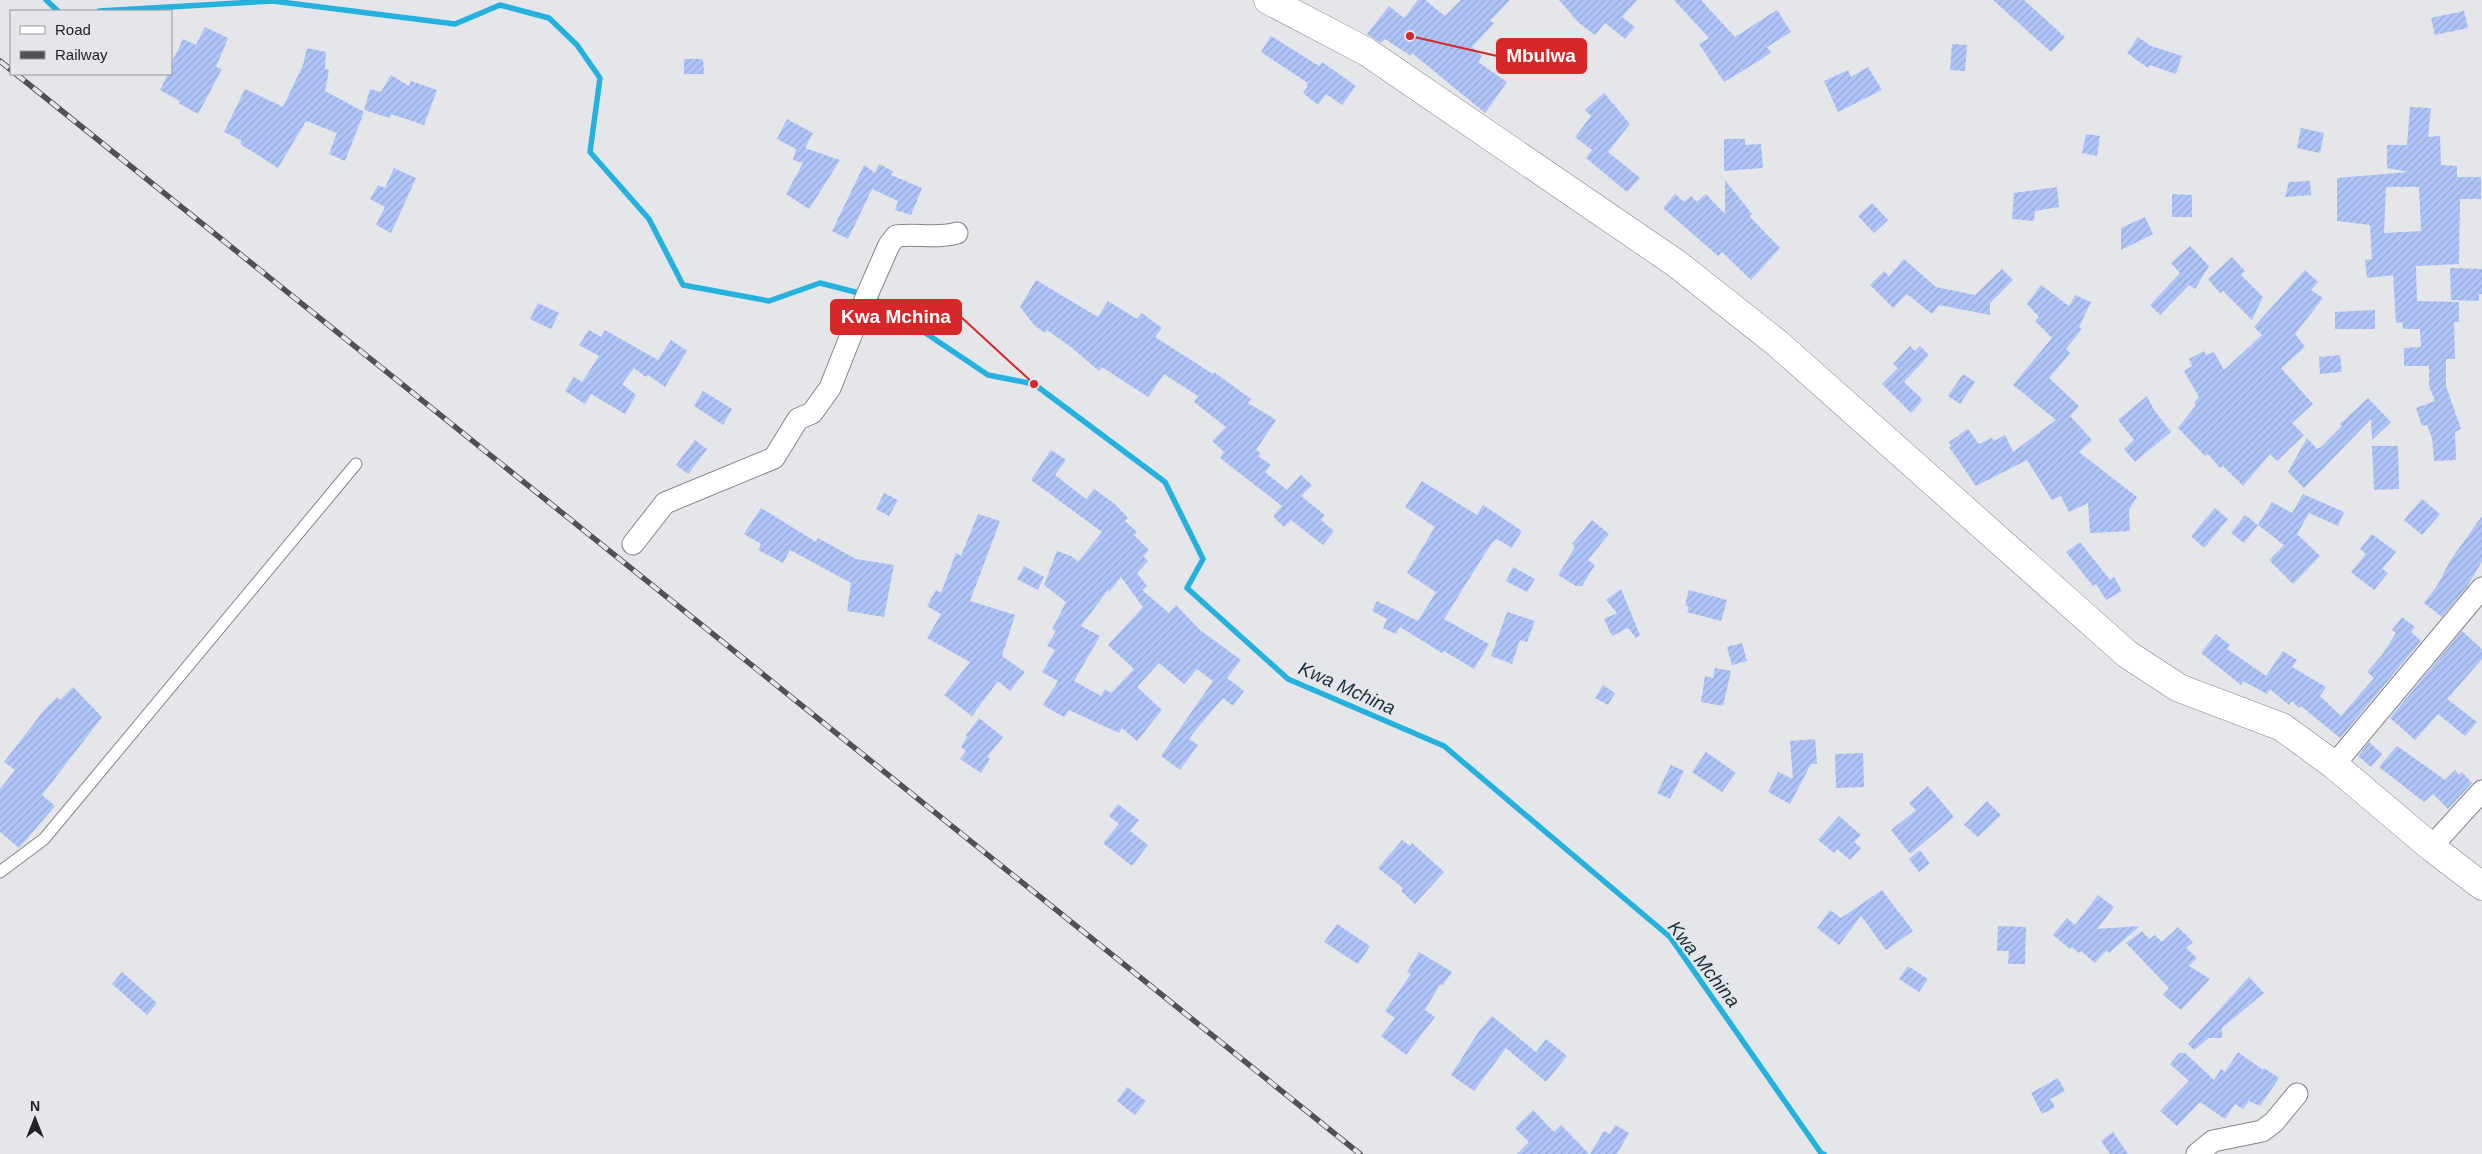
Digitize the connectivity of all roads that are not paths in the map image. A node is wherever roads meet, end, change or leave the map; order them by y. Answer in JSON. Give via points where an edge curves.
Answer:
{"nodes":[{"id":1,"x":1268,"y":0,"type":"edge"},
{"id":2,"x":956,"y":233,"type":"dead end"},
{"id":3,"x":356,"y":464,"type":"dead end"},
{"id":4,"x":633,"y":544,"type":"dead end"},
{"id":5,"x":2482,"y":588,"type":"edge"},
{"id":6,"x":2334,"y":765,"type":"junction"},
{"id":7,"x":2482,"y":791,"type":"edge"},
{"id":8,"x":2431,"y":847,"type":"junction"},
{"id":9,"x":0,"y":872,"type":"edge"},
{"id":10,"x":2482,"y":886,"type":"edge"},
{"id":11,"x":2297,"y":1094,"type":"dead end"},
{"id":12,"x":2196,"y":1154,"type":"edge"}],
"edges":[{"from":1,"to":6,"type":"street","via":[[1368,52],[1678,264],[1776,343],[2127,654],[2179,688],[2282,727]]},
{"from":2,"to":4,"type":"street","via":[[896,236],[889,244],[830,388],[812,413],[798,419],[774,458],[665,503]]},
{"from":3,"to":9,"type":"lane","via":[[44,839]]},
{"from":5,"to":6,"type":"street"},
{"from":6,"to":8,"type":"street"},
{"from":7,"to":8,"type":"street"},
{"from":8,"to":10,"type":"street"},
{"from":11,"to":12,"type":"street","via":[[2274,1122],[2262,1131],[2213,1141]]}]}
